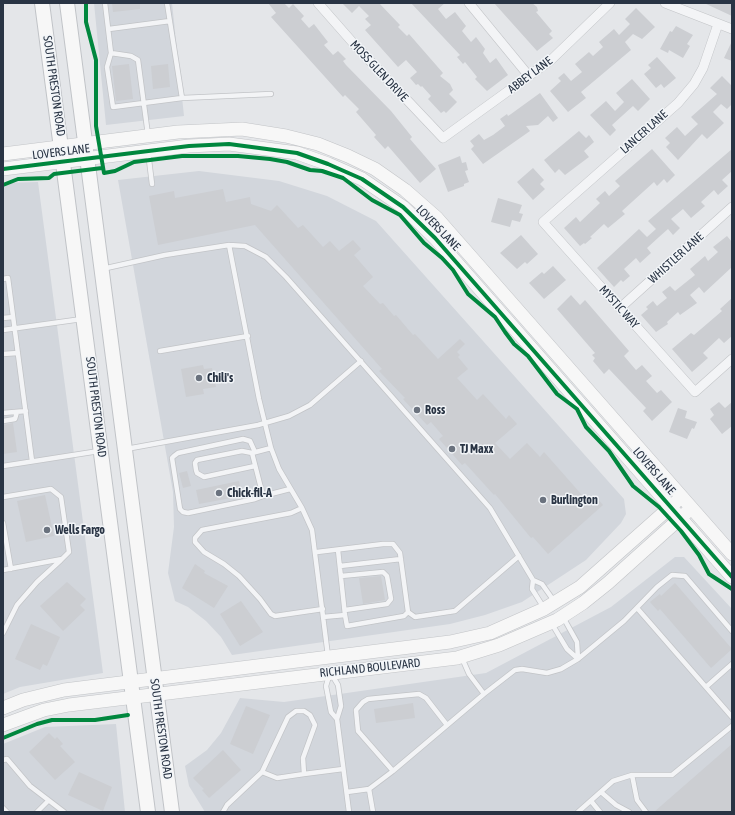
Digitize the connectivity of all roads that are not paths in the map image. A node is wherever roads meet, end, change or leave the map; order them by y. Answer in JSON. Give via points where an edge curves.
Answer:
{"nodes":[{"id":1,"x":42,"y":3,"type":"edge"},
{"id":2,"x":67,"y":3,"type":"edge"},
{"id":3,"x":105,"y":3,"type":"edge"},
{"id":4,"x":167,"y":3,"type":"edge"},
{"id":5,"x":318,"y":3,"type":"edge"},
{"id":6,"x":468,"y":3,"type":"edge"},
{"id":7,"x":610,"y":3,"type":"edge"},
{"id":8,"x":664,"y":3,"type":"edge"},
{"id":9,"x":170,"y":21,"type":"junction"},
{"id":10,"x":718,"y":24,"type":"junction"},
{"id":11,"x":108,"y":29,"type":"junction"},
{"id":12,"x":732,"y":29,"type":"edge"},
{"id":13,"x":111,"y":53,"type":"junction"},
{"id":14,"x":529,"y":76,"type":"junction"},
{"id":15,"x":271,"y":94,"type":"dead end"},
{"id":16,"x":182,"y":98,"type":"junction"},
{"id":17,"x":144,"y":104,"type":"junction"},
{"id":18,"x":148,"y":136,"type":"junction"},
{"id":19,"x":443,"y":138,"type":"joint"},
{"id":20,"x":84,"y":144,"type":"junction"},
{"id":21,"x":62,"y":147,"type":"junction"},
{"id":22,"x":148,"y":152,"type":"junction"},
{"id":23,"x":3,"y":154,"type":"edge"},
{"id":24,"x":87,"y":160,"type":"junction"},
{"id":25,"x":64,"y":162,"type":"junction"},
{"id":26,"x":3,"y":169,"type":"edge"},
{"id":27,"x":152,"y":184,"type":"dead end"},
{"id":28,"x":732,"y":208,"type":"edge"},
{"id":29,"x":543,"y":222,"type":"joint"},
{"id":30,"x":229,"y":245,"type":"junction"},
{"id":31,"x":101,"y":269,"type":"junction"},
{"id":32,"x":3,"y":278,"type":"edge"},
{"id":33,"x":620,"y":308,"type":"junction"},
{"id":34,"x":13,"y":317,"type":"junction"},
{"id":35,"x":3,"y":318,"type":"edge"},
{"id":36,"x":84,"y":319,"type":"junction"},
{"id":37,"x":15,"y":329,"type":"junction"},
{"id":38,"x":3,"y":330,"type":"edge"},
{"id":39,"x":248,"y":336,"type":"junction"},
{"id":40,"x":160,"y":351,"type":"dead end"},
{"id":41,"x":18,"y":353,"type":"junction"},
{"id":42,"x":3,"y":354,"type":"edge"},
{"id":43,"x":732,"y":359,"type":"edge"},
{"id":44,"x":360,"y":361,"type":"junction"},
{"id":45,"x":26,"y":411,"type":"junction"},
{"id":46,"x":17,"y":412,"type":"junction"},
{"id":47,"x":3,"y":413,"type":"edge"},
{"id":48,"x":3,"y":421,"type":"edge"},
{"id":49,"x":264,"y":424,"type":"junction"},
{"id":50,"x":271,"y":448,"type":"junction"},
{"id":51,"x":125,"y":449,"type":"junction"},
{"id":52,"x":101,"y":451,"type":"junction"},
{"id":53,"x":254,"y":453,"type":"junction"},
{"id":54,"x":32,"y":461,"type":"junction"},
{"id":55,"x":3,"y":466,"type":"edge"},
{"id":56,"x":255,"y":466,"type":"junction"},
{"id":57,"x":290,"y":489,"type":"junction"},
{"id":58,"x":263,"y":496,"type":"junction"},
{"id":59,"x":683,"y":496,"type":"junction"},
{"id":60,"x":3,"y":497,"type":"edge"},
{"id":61,"x":671,"y":506,"type":"junction"},
{"id":62,"x":302,"y":508,"type":"junction"},
{"id":63,"x":693,"y":508,"type":"junction"},
{"id":64,"x":681,"y":518,"type":"junction"},
{"id":65,"x":3,"y":523,"type":"edge"},
{"id":66,"x":338,"y":550,"type":"junction"},
{"id":67,"x":316,"y":552,"type":"junction"},
{"id":68,"x":732,"y":554,"type":"edge"},
{"id":69,"x":519,"y":556,"type":"junction"},
{"id":70,"x":62,"y":559,"type":"junction"},
{"id":71,"x":401,"y":559,"type":"junction"},
{"id":72,"x":340,"y":566,"type":"junction"},
{"id":73,"x":11,"y":569,"type":"junction"},
{"id":74,"x":3,"y":570,"type":"edge"},
{"id":75,"x":341,"y":576,"type":"junction"},
{"id":76,"x":732,"y":576,"type":"edge"},
{"id":77,"x":533,"y":580,"type":"junction"},
{"id":78,"x":550,"y":606,"type":"junction"},
{"id":79,"x":638,"y":608,"type":"junction"},
{"id":80,"x":323,"y":609,"type":"junction"},
{"id":81,"x":408,"y":612,"type":"junction"},
{"id":82,"x":345,"y":613,"type":"junction"},
{"id":83,"x":323,"y":617,"type":"junction"},
{"id":84,"x":557,"y":619,"type":"junction"},
{"id":85,"x":732,"y":631,"type":"edge"},
{"id":86,"x":3,"y":633,"type":"edge"},
{"id":87,"x":462,"y":657,"type":"junction"},
{"id":88,"x":328,"y":658,"type":"junction"},
{"id":89,"x":578,"y":659,"type":"junction"},
{"id":90,"x":732,"y":664,"type":"edge"},
{"id":91,"x":330,"y":672,"type":"junction"},
{"id":92,"x":154,"y":679,"type":"junction"},
{"id":93,"x":132,"y":681,"type":"junction"},
{"id":94,"x":706,"y":687,"type":"junction"},
{"id":95,"x":156,"y":694,"type":"junction"},
{"id":96,"x":484,"y":694,"type":"junction"},
{"id":97,"x":134,"y":697,"type":"junction"},
{"id":98,"x":3,"y":708,"type":"edge"},
{"id":99,"x":732,"y":717,"type":"edge"},
{"id":100,"x":337,"y":719,"type":"junction"},
{"id":101,"x":447,"y":724,"type":"junction"},
{"id":102,"x":3,"y":725,"type":"edge"},
{"id":103,"x":732,"y":726,"type":"edge"},
{"id":104,"x":3,"y":760,"type":"edge"},
{"id":105,"x":343,"y":769,"type":"junction"},
{"id":106,"x":393,"y":771,"type":"junction"},
{"id":107,"x":262,"y":772,"type":"junction"},
{"id":108,"x":304,"y":774,"type":"junction"},
{"id":109,"x":632,"y":775,"type":"junction"},
{"id":110,"x":369,"y":789,"type":"junction"},
{"id":111,"x":347,"y":792,"type":"junction"},
{"id":112,"x":601,"y":792,"type":"junction"},
{"id":113,"x":48,"y":801,"type":"junction"},
{"id":114,"x":591,"y":801,"type":"junction"},
{"id":115,"x":3,"y":808,"type":"edge"},
{"id":116,"x":7,"y":812,"type":"edge"},
{"id":117,"x":37,"y":812,"type":"edge"},
{"id":118,"x":64,"y":812,"type":"edge"},
{"id":119,"x":148,"y":812,"type":"edge"},
{"id":120,"x":172,"y":812,"type":"edge"},
{"id":121,"x":223,"y":812,"type":"edge"},
{"id":122,"x":349,"y":812,"type":"edge"},
{"id":123,"x":373,"y":812,"type":"edge"},
{"id":124,"x":578,"y":812,"type":"edge"},
{"id":125,"x":600,"y":812,"type":"edge"},
{"id":126,"x":629,"y":812,"type":"edge"},
{"id":127,"x":646,"y":812,"type":"edge"}],
"edges":[{"from":1,"to":21,"type":"main road","name":"SOUTH PRESTON ROAD"},
{"from":2,"to":20,"type":"main road","name":"SOUTH PRESTON ROAD"},
{"from":3,"to":11,"type":"lane"},
{"from":4,"to":9,"type":"lane"},
{"from":5,"to":19,"type":"street","name":"MOSS GLEN DRIVE"},
{"from":6,"to":14,"type":"street"},
{"from":7,"to":14,"type":"street","name":"ABBEY LANE","via":[[551,60]]},
{"from":8,"to":10,"type":"street"},
{"from":9,"to":11,"type":"lane"},
{"from":9,"to":16,"type":"lane"},
{"from":10,"to":12,"type":"street"},
{"from":10,"to":29,"type":"street","name":"LANCER LANE","via":[[703,68],[678,103]]},
{"from":11,"to":13,"type":"lane"},
{"from":13,"to":17,"type":"lane","via":[[131,56],[138,60]]},
{"from":13,"to":17,"type":"lane","via":[[107,67],[113,107]]},
{"from":14,"to":19,"type":"street","name":"ABBEY LANE"},
{"from":15,"to":16,"type":"lane"},
{"from":16,"to":17,"type":"lane"},
{"from":17,"to":18,"type":"lane"},
{"from":18,"to":20,"type":"street","name":"LOVERS LANE"},
{"from":18,"to":59,"type":"street","name":"LOVERS LANE","via":[[226,129],[286,136],[348,156],[376,169],[437,218]]},
{"from":20,"to":21,"type":"street","name":"LOVERS LANE"},
{"from":20,"to":24,"type":"main road","name":"SOUTH PRESTON ROAD"},
{"from":21,"to":23,"type":"street","name":"LOVERS LANE"},
{"from":21,"to":25,"type":"main road","name":"SOUTH PRESTON ROAD"},
{"from":22,"to":24,"type":"street","name":"LOVERS LANE"},
{"from":22,"to":27,"type":"lane"},
{"from":22,"to":61,"type":"street","name":"LOVERS LANE","via":[[229,144],[281,150],[328,164],[376,188],[404,207],[435,238]]},
{"from":24,"to":25,"type":"street","name":"LOVERS LANE"},
{"from":24,"to":31,"type":"main road","name":"SOUTH PRESTON ROAD"},
{"from":25,"to":26,"type":"street","name":"LOVERS LANE"},
{"from":25,"to":36,"type":"main road","name":"SOUTH PRESTON ROAD"},
{"from":28,"to":33,"type":"street","name":"WHISTLER LANE"},
{"from":29,"to":33,"type":"street","name":"MYSTIC WAY"},
{"from":30,"to":31,"type":"lane"},
{"from":30,"to":39,"type":"lane"},
{"from":30,"to":44,"type":"lane","via":[[252,249],[271,261]]},
{"from":31,"to":51,"type":"main road","name":"SOUTH PRESTON ROAD"},
{"from":32,"to":34,"type":"lane","via":[[8,278]]},
{"from":33,"to":43,"type":"street","name":"MYSTIC WAY","via":[[695,392]]},
{"from":34,"to":35,"type":"lane"},
{"from":34,"to":37,"type":"lane"},
{"from":36,"to":37,"type":"lane"},
{"from":36,"to":52,"type":"main road","name":"SOUTH PRESTON ROAD"},
{"from":37,"to":38,"type":"lane"},
{"from":37,"to":41,"type":"lane"},
{"from":39,"to":40,"type":"lane"},
{"from":39,"to":49,"type":"lane"},
{"from":41,"to":42,"type":"lane"},
{"from":41,"to":45,"type":"lane"},
{"from":44,"to":49,"type":"lane","via":[[310,405],[289,416]]},
{"from":44,"to":69,"type":"lane","via":[[490,508]]},
{"from":45,"to":46,"type":"lane"},
{"from":45,"to":54,"type":"lane"},
{"from":46,"to":47,"type":"lane"},
{"from":46,"to":48,"type":"lane","via":[[15,419]]},
{"from":49,"to":50,"type":"lane"},
{"from":49,"to":51,"type":"lane"},
{"from":50,"to":53,"type":"lane"},
{"from":50,"to":57,"type":"lane","via":[[278,469]]},
{"from":51,"to":92,"type":"main road","name":"SOUTH PRESTON ROAD"},
{"from":52,"to":54,"type":"lane"},
{"from":52,"to":93,"type":"main road","name":"SOUTH PRESTON ROAD"},
{"from":53,"to":56,"type":"lane"},
{"from":53,"to":56,"type":"lane","via":[[242,451],[197,460],[195,463],[197,473],[204,477]]},
{"from":53,"to":58,"type":"lane","via":[[250,441],[243,439],[174,456],[172,458],[180,509],[188,513]]},
{"from":54,"to":55,"type":"lane"},
{"from":56,"to":58,"type":"lane"},
{"from":57,"to":58,"type":"lane"},
{"from":57,"to":62,"type":"lane"},
{"from":59,"to":61,"type":"street","name":"RICHLAND BOULEVARD"},
{"from":59,"to":63,"type":"street","name":"LOVERS LANE"},
{"from":60,"to":70,"type":"lane","via":[[51,489],[61,497],[69,552]]},
{"from":61,"to":64,"type":"street","name":"LOVERS LANE"},
{"from":61,"to":78,"type":"street","name":"RICHLAND BOULEVARD","via":[[580,587]]},
{"from":62,"to":67,"type":"lane","via":[[312,530]]},
{"from":62,"to":80,"type":"lane","via":[[202,530],[195,538],[195,542],[204,552],[239,576],[271,614],[275,616]]},
{"from":63,"to":64,"type":"street","name":"RICHLAND BOULEVARD"},
{"from":63,"to":68,"type":"street","name":"LOVERS LANE"},
{"from":64,"to":76,"type":"street","name":"LOVERS LANE"},
{"from":64,"to":84,"type":"street","name":"RICHLAND BOULEVARD","via":[[608,583]]},
{"from":65,"to":73,"type":"lane"},
{"from":66,"to":67,"type":"lane"},
{"from":66,"to":71,"type":"lane","via":[[393,544],[398,549]]},
{"from":66,"to":72,"type":"lane"},
{"from":67,"to":80,"type":"lane"},
{"from":69,"to":77,"type":"lane"},
{"from":69,"to":81,"type":"lane","via":[[455,611],[415,617]]},
{"from":70,"to":73,"type":"lane"},
{"from":70,"to":86,"type":"lane","via":[[17,605]]},
{"from":71,"to":72,"type":"lane"},
{"from":71,"to":81,"type":"lane"},
{"from":72,"to":75,"type":"lane"},
{"from":73,"to":74,"type":"lane"},
{"from":75,"to":82,"type":"lane"},
{"from":75,"to":82,"type":"lane","via":[[383,572],[387,576],[391,599],[387,604]]},
{"from":77,"to":78,"type":"lane","via":[[542,584]]},
{"from":77,"to":78,"type":"lane","via":[[532,589]]},
{"from":78,"to":84,"type":"street"},
{"from":78,"to":88,"type":"street","name":"RICHLAND BOULEVARD","via":[[505,627],[470,638]]},
{"from":79,"to":85,"type":"lane","via":[[672,575],[685,576]]},
{"from":79,"to":89,"type":"lane"},
{"from":79,"to":94,"type":"lane"},
{"from":80,"to":83,"type":"lane"},
{"from":81,"to":82,"type":"lane","via":[[404,616],[348,626]]},
{"from":82,"to":83,"type":"lane"},
{"from":83,"to":88,"type":"lane"},
{"from":84,"to":87,"type":"street","name":"RICHLAND BOULEVARD","via":[[499,645]]},
{"from":84,"to":89,"type":"lane","via":[[567,649]]},
{"from":84,"to":89,"type":"lane","via":[[577,642]]},
{"from":87,"to":91,"type":"street","name":"RICHLAND BOULEVARD"},
{"from":87,"to":96,"type":"lane","via":[[469,674]]},
{"from":88,"to":91,"type":"street"},
{"from":88,"to":92,"type":"street","name":"RICHLAND BOULEVARD"},
{"from":89,"to":96,"type":"lane","via":[[548,673],[515,670]]},
{"from":90,"to":94,"type":"lane"},
{"from":91,"to":95,"type":"street","name":"RICHLAND BOULEVARD"},
{"from":91,"to":100,"type":"lane","via":[[338,685],[341,706]]},
{"from":91,"to":100,"type":"lane","via":[[326,686],[331,712]]},
{"from":92,"to":93,"type":"street","name":"RICHLAND BOULEVARD"},
{"from":92,"to":95,"type":"main road","name":"SOUTH PRESTON ROAD"},
{"from":93,"to":97,"type":"main road","name":"SOUTH PRESTON ROAD"},
{"from":93,"to":98,"type":"street","name":"RICHLAND BOULEVARD","via":[[64,690],[23,700]]},
{"from":94,"to":99,"type":"lane"},
{"from":95,"to":97,"type":"street","name":"RICHLAND BOULEVARD"},
{"from":95,"to":120,"type":"main road","name":"SOUTH PRESTON ROAD"},
{"from":96,"to":101,"type":"lane"},
{"from":97,"to":102,"type":"street","name":"RICHLAND BOULEVARD","via":[[44,710]]},
{"from":97,"to":119,"type":"main road","name":"SOUTH PRESTON ROAD"},
{"from":100,"to":105,"type":"lane"},
{"from":101,"to":106,"type":"lane"},
{"from":101,"to":106,"type":"lane","via":[[426,698],[419,694],[368,699],[363,702],[356,710],[358,731]]},
{"from":103,"to":109,"type":"lane","via":[[672,775]]},
{"from":104,"to":113,"type":"lane","via":[[7,759],[30,786]]},
{"from":105,"to":108,"type":"lane"},
{"from":105,"to":111,"type":"lane"},
{"from":106,"to":110,"type":"lane"},
{"from":107,"to":108,"type":"lane","via":[[277,778]]},
{"from":107,"to":108,"type":"lane","via":[[288,717],[300,711],[310,715],[315,725],[303,758]]},
{"from":107,"to":121,"type":"lane","via":[[226,805]]},
{"from":109,"to":112,"type":"lane","via":[[613,781]]},
{"from":109,"to":127,"type":"lane","via":[[638,800]]},
{"from":110,"to":111,"type":"lane"},
{"from":110,"to":123,"type":"lane"},
{"from":111,"to":122,"type":"lane"},
{"from":112,"to":114,"type":"lane"},
{"from":112,"to":126,"type":"lane"},
{"from":113,"to":117,"type":"lane"},
{"from":113,"to":118,"type":"lane"},
{"from":114,"to":124,"type":"lane"},
{"from":114,"to":125,"type":"lane"},
{"from":115,"to":116,"type":"lane"}]}
